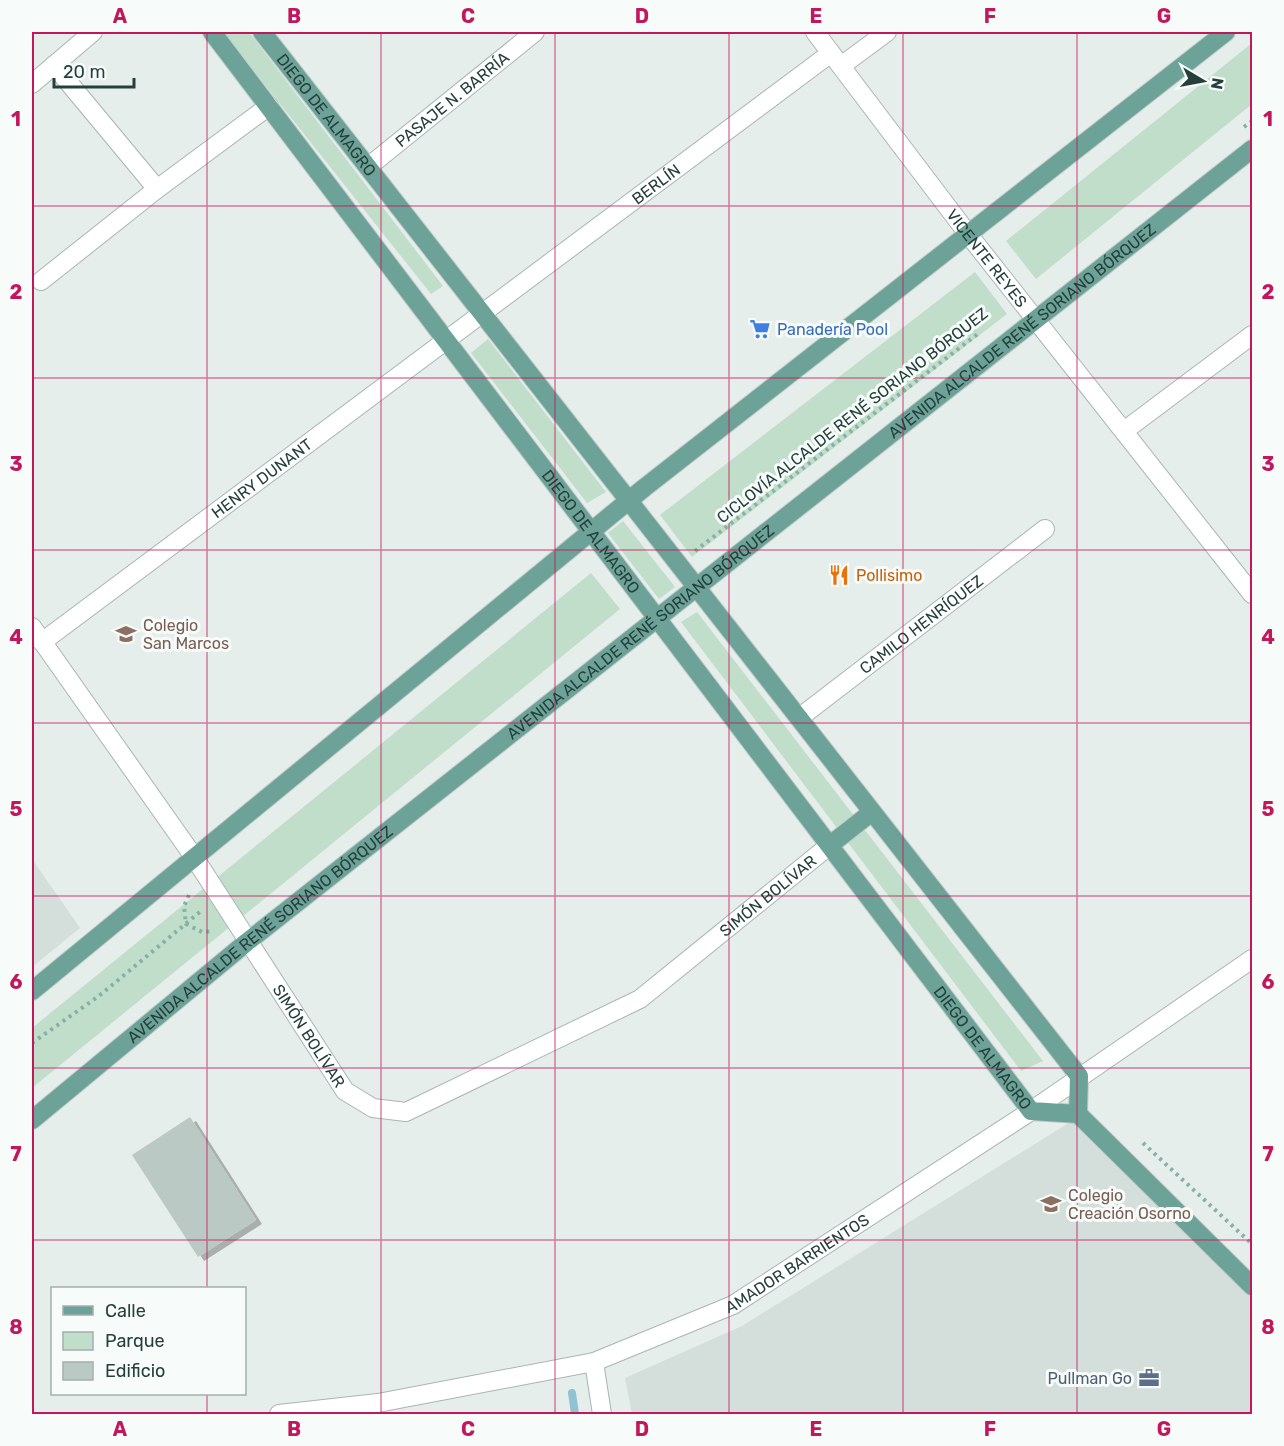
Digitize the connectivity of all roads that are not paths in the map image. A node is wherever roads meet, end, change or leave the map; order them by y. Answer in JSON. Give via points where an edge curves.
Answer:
{"nodes":[{"id":1,"x":93,"y":32,"type":"edge"},
{"id":2,"x":212,"y":32,"type":"edge"},
{"id":3,"x":262,"y":32,"type":"edge"},
{"id":4,"x":535,"y":32,"type":"edge"},
{"id":5,"x":815,"y":32,"type":"edge"},
{"id":6,"x":887,"y":32,"type":"edge"},
{"id":7,"x":1227,"y":32,"type":"edge"},
{"id":8,"x":836,"y":60,"type":"junction"},
{"id":9,"x":54,"y":65,"type":"junction"},
{"id":10,"x":32,"y":84,"type":"edge"},
{"id":11,"x":269,"y":106,"type":"junction"},
{"id":12,"x":1252,"y":148,"type":"edge"},
{"id":13,"x":368,"y":167,"type":"junction"},
{"id":14,"x":157,"y":189,"type":"junction"},
{"id":15,"x":968,"y":234,"type":"junction"},
{"id":16,"x":41,"y":281,"type":"dead end"},
{"id":17,"x":482,"y":314,"type":"junction"},
{"id":18,"x":1035,"y":319,"type":"junction"},
{"id":19,"x":1252,"y":335,"type":"edge"},
{"id":20,"x":447,"y":340,"type":"junction"},
{"id":21,"x":1124,"y":431,"type":"junction"},
{"id":22,"x":628,"y":500,"type":"junction"},
{"id":23,"x":1045,"y":529,"type":"dead end"},
{"id":24,"x":591,"y":531,"type":"junction"},
{"id":25,"x":696,"y":586,"type":"junction"},
{"id":26,"x":1252,"y":594,"type":"edge"},
{"id":27,"x":656,"y":617,"type":"junction"},
{"id":28,"x":32,"y":627,"type":"edge"},
{"id":29,"x":42,"y":642,"type":"junction"},
{"id":30,"x":799,"y":718,"type":"junction"},
{"id":31,"x":872,"y":812,"type":"junction"},
{"id":32,"x":830,"y":845,"type":"junction"},
{"id":33,"x":194,"y":857,"type":"junction"},
{"id":34,"x":248,"y":942,"type":"junction"},
{"id":35,"x":1252,"y":959,"type":"edge"},
{"id":36,"x":32,"y":991,"type":"edge"},
{"id":37,"x":1079,"y":1076,"type":"junction"},
{"id":38,"x":1031,"y":1111,"type":"junction"},
{"id":39,"x":1078,"y":1114,"type":"junction"},
{"id":40,"x":32,"y":1120,"type":"edge"},
{"id":41,"x":1252,"y":1286,"type":"edge"},
{"id":42,"x":594,"y":1362,"type":"junction"},
{"id":43,"x":379,"y":1408,"type":"edge"},
{"id":44,"x":279,"y":1414,"type":"edge"},
{"id":45,"x":602,"y":1414,"type":"edge"}],
"edges":[{"from":1,"to":9,"type":"street"},
{"from":2,"to":11,"type":"main road","name":"DIEGO DE ALMAGRO"},
{"from":3,"to":13,"type":"main road","name":"DIEGO DE ALMAGRO"},
{"from":4,"to":13,"type":"street","name":"PASAJE N. BARRÍA"},
{"from":5,"to":8,"type":"street","name":"VICENTE REYES"},
{"from":6,"to":8,"type":"street","name":"BERLÍN"},
{"from":7,"to":15,"type":"main road"},
{"from":8,"to":15,"type":"street","name":"VICENTE REYES"},
{"from":8,"to":17,"type":"street","name":"BERLÍN"},
{"from":9,"to":10,"type":"street"},
{"from":9,"to":14,"type":"street"},
{"from":11,"to":14,"type":"street"},
{"from":11,"to":20,"type":"main road","name":"DIEGO DE ALMAGRO"},
{"from":12,"to":18,"type":"main road","name":"AVENIDA ALCALDE RENÉ SORIANO BÓRQUEZ"},
{"from":13,"to":17,"type":"main road","name":"DIEGO DE ALMAGRO"},
{"from":14,"to":16,"type":"street"},
{"from":15,"to":18,"type":"street","name":"VICENTE REYES"},
{"from":15,"to":22,"type":"main road"},
{"from":17,"to":20,"type":"street","name":"HENRY DUNANT"},
{"from":17,"to":22,"type":"main road","name":"DIEGO DE ALMAGRO"},
{"from":18,"to":21,"type":"street","name":"VICENTE REYES"},
{"from":18,"to":25,"type":"main road","name":"AVENIDA ALCALDE RENÉ SORIANO BÓRQUEZ"},
{"from":19,"to":21,"type":"street"},
{"from":20,"to":24,"type":"main road","name":"DIEGO DE ALMAGRO"},
{"from":20,"to":29,"type":"street","name":"HENRY DUNANT"},
{"from":21,"to":26,"type":"street","name":"VICENTE REYES"},
{"from":22,"to":24,"type":"main road"},
{"from":22,"to":25,"type":"main road","name":"DIEGO DE ALMAGRO"},
{"from":23,"to":30,"type":"street","name":"CAMILO HENRÍQUEZ"},
{"from":24,"to":27,"type":"main road","name":"DIEGO DE ALMAGRO"},
{"from":24,"to":33,"type":"main road"},
{"from":25,"to":27,"type":"main road","name":"AVENIDA ALCALDE RENÉ SORIANO BÓRQUEZ"},
{"from":25,"to":30,"type":"main road","name":"DIEGO DE ALMAGRO"},
{"from":27,"to":32,"type":"main road","name":"DIEGO DE ALMAGRO"},
{"from":27,"to":34,"type":"main road","name":"AVENIDA ALCALDE RENÉ SORIANO BÓRQUEZ"},
{"from":28,"to":29,"type":"street","name":"SIMÓN BOLÍVAR"},
{"from":29,"to":33,"type":"street","name":"SIMÓN BOLÍVAR"},
{"from":30,"to":31,"type":"main road","name":"DIEGO DE ALMAGRO"},
{"from":31,"to":32,"type":"main road"},
{"from":31,"to":37,"type":"main road","name":"DIEGO DE ALMAGRO"},
{"from":32,"to":34,"type":"street","name":"SIMÓN BOLÍVAR","via":[[640,999],[406,1112],[373,1108],[345,1091]]},
{"from":32,"to":38,"type":"main road","name":"DIEGO DE ALMAGRO"},
{"from":33,"to":34,"type":"street","name":"SIMÓN BOLÍVAR"},
{"from":33,"to":36,"type":"main road"},
{"from":34,"to":40,"type":"main road","name":"AVENIDA ALCALDE RENÉ SORIANO BÓRQUEZ"},
{"from":35,"to":37,"type":"street","name":"AMADOR BARRIENTOS"},
{"from":37,"to":38,"type":"street","name":"AMADOR BARRIENTOS"},
{"from":37,"to":39,"type":"main road"},
{"from":38,"to":39,"type":"main road","name":"DIEGO DE ALMAGRO"},
{"from":38,"to":42,"type":"street","name":"AMADOR BARRIENTOS","via":[[733,1305]]},
{"from":39,"to":41,"type":"main road"},
{"from":42,"to":43,"type":"street","name":"AMADOR BARRIENTOS"},
{"from":42,"to":45,"type":"street"},
{"from":43,"to":44,"type":"street","name":"AMADOR BARRIENTOS"}]}
